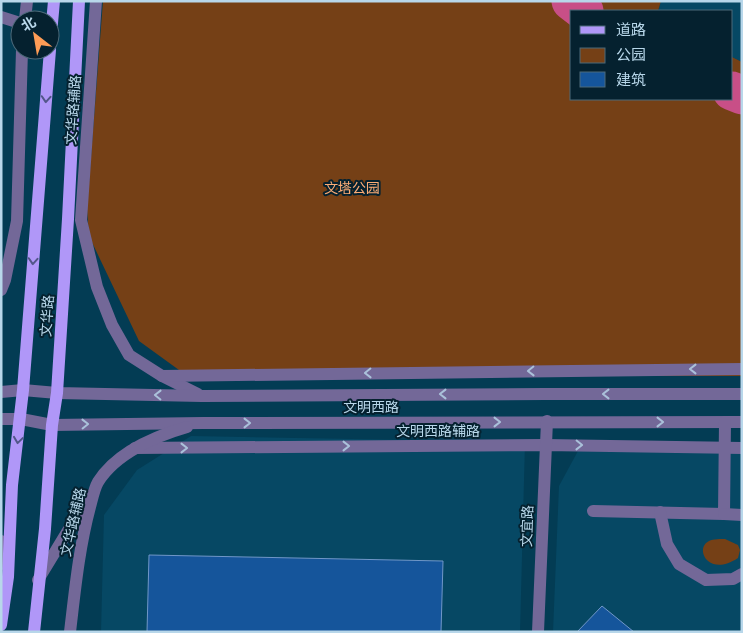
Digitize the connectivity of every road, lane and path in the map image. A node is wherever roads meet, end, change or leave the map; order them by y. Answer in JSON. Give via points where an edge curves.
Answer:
{"nodes":[{"id":1,"x":80,"y":1,"type":"edge"},
{"id":2,"x":96,"y":1,"type":"edge"},
{"id":3,"x":22,"y":60,"type":"edge"},
{"id":4,"x":49,"y":60,"type":"edge"},
{"id":5,"x":74,"y":220,"type":"junction"},
{"id":6,"x":17,"y":221,"type":"junction"},
{"id":7,"x":36,"y":221,"type":"junction"},
{"id":8,"x":1,"y":290,"type":"edge"},
{"id":9,"x":742,"y":369,"type":"edge"},
{"id":10,"x":162,"y":376,"type":"junction"},
{"id":11,"x":23,"y":390,"type":"junction"},
{"id":12,"x":1,"y":392,"type":"edge"},
{"id":13,"x":57,"y":393,"type":"junction"},
{"id":14,"x":742,"y":394,"type":"edge"},
{"id":15,"x":202,"y":396,"type":"junction"},
{"id":16,"x":1,"y":419,"type":"edge"},
{"id":17,"x":20,"y":420,"type":"junction"},
{"id":18,"x":547,"y":421,"type":"junction"},
{"id":19,"x":725,"y":422,"type":"junction"},
{"id":20,"x":742,"y":422,"type":"edge"},
{"id":21,"x":204,"y":423,"type":"junction"},
{"id":22,"x":52,"y":425,"type":"junction"},
{"id":23,"x":545,"y":445,"type":"junction"},
{"id":24,"x":135,"y":448,"type":"junction"},
{"id":25,"x":725,"y":448,"type":"junction"},
{"id":26,"x":742,"y":448,"type":"edge"},
{"id":27,"x":97,"y":483,"type":"junction"},
{"id":28,"x":593,"y":510,"type":"dead end"},
{"id":29,"x":660,"y":512,"type":"junction"},
{"id":30,"x":724,"y":514,"type":"junction"},
{"id":31,"x":742,"y":515,"type":"edge"},
{"id":32,"x":1,"y":541,"type":"edge"},
{"id":33,"x":742,"y":574,"type":"edge"},
{"id":34,"x":8,"y":577,"type":"junction"},
{"id":35,"x":38,"y":580,"type":"junction"},
{"id":36,"x":1,"y":625,"type":"edge"},
{"id":37,"x":34,"y":632,"type":"edge"},
{"id":38,"x":70,"y":632,"type":"edge"},
{"id":39,"x":538,"y":632,"type":"edge"}],
"edges":[{"from":1,"to":5,"type":"main road","name":"文华路"},
{"from":2,"to":5,"type":"street","name":"文华路辅路"},
{"from":3,"to":6,"type":"street"},
{"from":4,"to":7,"type":"main road","name":"文华路","one_way":true},
{"from":5,"to":10,"type":"street","name":"文华路辅路","via":[[112,325],[129,355]]},
{"from":5,"to":13,"type":"main road","name":"文华路"},
{"from":6,"to":7,"type":"street"},
{"from":6,"to":8,"type":"street","via":[[6,280]]},
{"from":7,"to":11,"type":"main road","name":"文华路","one_way":true},
{"from":9,"to":10,"type":"street","one_way":true},
{"from":10,"to":15,"type":"street","name":"文华路辅路"},
{"from":11,"to":12,"type":"street","name":"文明西路"},
{"from":11,"to":13,"type":"street","name":"文明西路"},
{"from":11,"to":17,"type":"main road","name":"文华路"},
{"from":15,"to":13,"type":"street","name":"文明西路","one_way":true},
{"from":13,"to":22,"type":"main road","name":"文华路"},
{"from":14,"to":15,"type":"street","name":"文明西路","one_way":true},
{"from":16,"to":17,"type":"street","name":"文明西路"},
{"from":17,"to":22,"type":"street","name":"文明西路"},
{"from":17,"to":34,"type":"main road","name":"文华路","one_way":true,"via":[[12,485]]},
{"from":18,"to":19,"type":"street","name":"文明西路","one_way":true},
{"from":21,"to":18,"type":"street","name":"文明西路","one_way":true},
{"from":18,"to":23,"type":"street","name":"文宜路"},
{"from":19,"to":20,"type":"street","name":"文明西路"},
{"from":19,"to":25,"type":"street"},
{"from":22,"to":21,"type":"street","name":"文明西路","one_way":true},
{"from":21,"to":24,"type":"street","name":"文华路辅路"},
{"from":22,"to":35,"type":"main road","name":"文华路"},
{"from":24,"to":23,"type":"street","name":"文明西路辅路","one_way":true},
{"from":23,"to":25,"type":"street","name":"文明西路辅路","one_way":true},
{"from":23,"to":39,"type":"street","name":"文宜路"},
{"from":24,"to":27,"type":"street","name":"文华路辅路"},
{"from":25,"to":26,"type":"street","name":"文明西路辅路"},
{"from":25,"to":30,"type":"street"},
{"from":27,"to":35,"type":"street"},
{"from":27,"to":38,"type":"street","name":"文华路辅路","via":[[82,538]]},
{"from":28,"to":29,"type":"street"},
{"from":29,"to":30,"type":"street"},
{"from":29,"to":33,"type":"street","via":[[667,544],[679,564],[706,580],[734,579]]},
{"from":30,"to":31,"type":"street"},
{"from":32,"to":34,"type":"street"},
{"from":34,"to":36,"type":"main road","name":"文华路"},
{"from":35,"to":37,"type":"main road","name":"文华路"}]}
